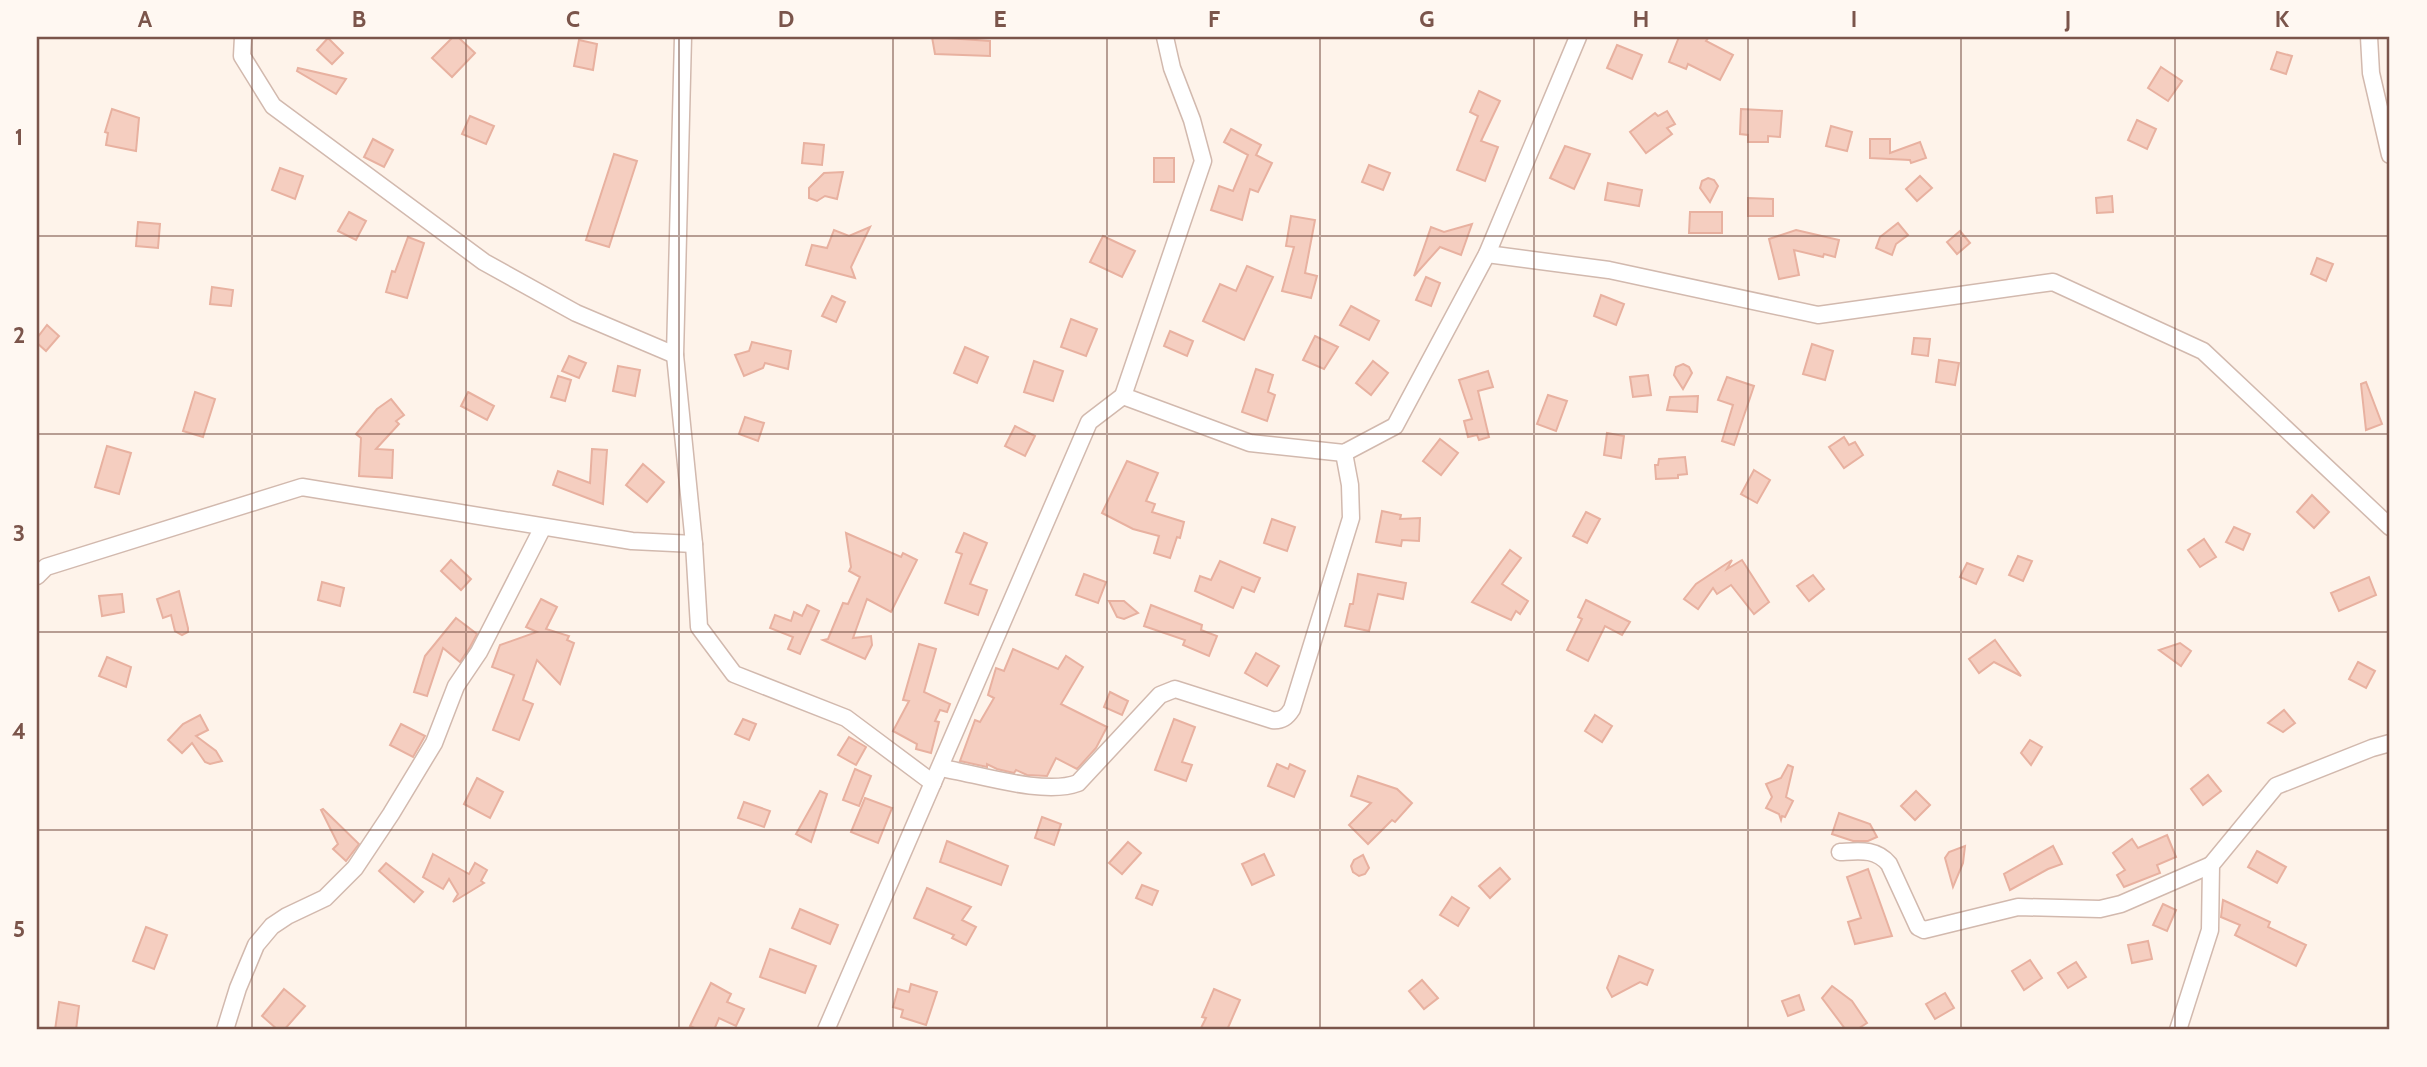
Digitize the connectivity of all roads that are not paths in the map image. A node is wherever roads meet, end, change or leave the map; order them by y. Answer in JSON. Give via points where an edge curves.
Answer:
{"nodes":[{"id":1,"x":243,"y":37,"type":"edge"},
{"id":2,"x":683,"y":37,"type":"edge"},
{"id":3,"x":1165,"y":37,"type":"edge"},
{"id":4,"x":1578,"y":37,"type":"edge"},
{"id":5,"x":2369,"y":37,"type":"edge"},
{"id":6,"x":2390,"y":155,"type":"edge"},
{"id":7,"x":1487,"y":254,"type":"junction"},
{"id":8,"x":675,"y":355,"type":"junction"},
{"id":9,"x":1123,"y":396,"type":"junction"},
{"id":10,"x":1344,"y":453,"type":"junction"},
{"id":11,"x":543,"y":527,"type":"junction"},
{"id":12,"x":2390,"y":527,"type":"edge"},
{"id":13,"x":694,"y":544,"type":"junction"},
{"id":14,"x":37,"y":576,"type":"edge"},
{"id":15,"x":2390,"y":743,"type":"edge"},
{"id":16,"x":941,"y":768,"type":"junction"},
{"id":17,"x":933,"y":783,"type":"junction"},
{"id":18,"x":1840,"y":852,"type":"dead end"},
{"id":19,"x":2211,"y":865,"type":"junction"},
{"id":20,"x":225,"y":1030,"type":"edge"},
{"id":21,"x":826,"y":1030,"type":"edge"},
{"id":22,"x":2178,"y":1030,"type":"edge"}],
"edges":[{"from":1,"to":8,"type":"street","via":[[242,56],[273,106],[428,221],[484,262],[576,313]]},
{"from":2,"to":8,"type":"street"},
{"from":3,"to":9,"type":"street","via":[[1203,161]]},
{"from":4,"to":7,"type":"street"},
{"from":5,"to":6,"type":"street","via":[[2371,73]]},
{"from":7,"to":10,"type":"street","via":[[1395,426]]},
{"from":7,"to":12,"type":"street","via":[[1609,270],[1818,315],[2053,282],[2203,351]]},
{"from":8,"to":13,"type":"street"},
{"from":9,"to":10,"type":"street","via":[[1250,443]]},
{"from":9,"to":16,"type":"street","via":[[1089,422]]},
{"from":10,"to":16,"type":"street","via":[[1351,518],[1288,716],[1272,720],[1175,689],[1160,695],[1078,783],[1068,787],[1041,787]]},
{"from":11,"to":13,"type":"street","via":[[632,541]]},
{"from":11,"to":14,"type":"street","via":[[302,487],[46,567]]},
{"from":11,"to":20,"type":"street","via":[[479,652],[456,686],[434,743],[391,814],[355,868],[325,898],[272,926],[256,945]]},
{"from":13,"to":17,"type":"street","via":[[699,627],[734,674],[846,718]]},
{"from":15,"to":19,"type":"street","via":[[2276,786]]},
{"from":16,"to":17,"type":"street"},
{"from":17,"to":21,"type":"street"},
{"from":18,"to":19,"type":"street","via":[[1866,851],[1883,857],[1918,927],[1924,930],[2018,907],[2100,909]]},
{"from":19,"to":22,"type":"street","via":[[2210,930]]}]}
